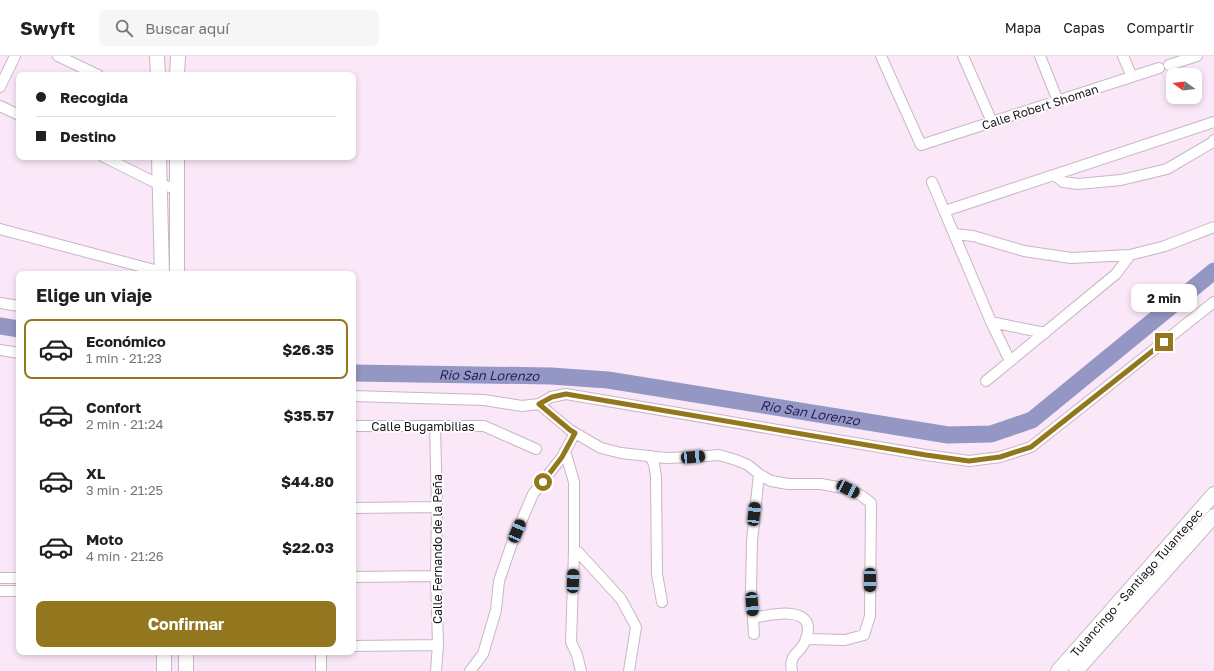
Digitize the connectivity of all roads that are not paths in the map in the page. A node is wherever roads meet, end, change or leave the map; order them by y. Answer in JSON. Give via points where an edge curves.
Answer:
{"nodes":[{"id":1,"x":15,"y":56,"type":"edge"},
{"id":2,"x":58,"y":56,"type":"edge"},
{"id":3,"x":157,"y":56,"type":"edge"},
{"id":4,"x":178,"y":56,"type":"edge"},
{"id":5,"x":882,"y":56,"type":"edge"},
{"id":6,"x":963,"y":56,"type":"edge"},
{"id":7,"x":1040,"y":56,"type":"edge"},
{"id":8,"x":1123,"y":56,"type":"edge"},
{"id":9,"x":1198,"y":56,"type":"edge"},
{"id":10,"x":92,"y":72,"type":"edge"},
{"id":11,"x":158,"y":72,"type":"edge"},
{"id":12,"x":177,"y":72,"type":"edge"},
{"id":13,"x":1132,"y":77,"type":"junction"},
{"id":14,"x":0,"y":87,"type":"edge"},
{"id":15,"x":1058,"y":101,"type":"junction"},
{"id":16,"x":0,"y":106,"type":"edge"},
{"id":17,"x":16,"y":114,"type":"edge"},
{"id":18,"x":992,"y":122,"type":"junction"},
{"id":19,"x":1214,"y":122,"type":"edge"},
{"id":20,"x":1214,"y":140,"type":"edge"},
{"id":21,"x":110,"y":160,"type":"edge"},
{"id":22,"x":159,"y":160,"type":"edge"},
{"id":23,"x":177,"y":160,"type":"edge"},
{"id":24,"x":1055,"y":175,"type":"junction"},
{"id":25,"x":932,"y":182,"type":"dead end"},
{"id":26,"x":160,"y":185,"type":"junction"},
{"id":27,"x":176,"y":188,"type":"junction"},
{"id":28,"x":945,"y":211,"type":"junction"},
{"id":29,"x":1214,"y":226,"type":"edge"},
{"id":30,"x":0,"y":229,"type":"edge"},
{"id":31,"x":955,"y":234,"type":"junction"},
{"id":32,"x":1130,"y":254,"type":"junction"},
{"id":33,"x":155,"y":271,"type":"edge"},
{"id":34,"x":162,"y":271,"type":"edge"},
{"id":35,"x":177,"y":271,"type":"edge"},
{"id":36,"x":1214,"y":302,"type":"edge"},
{"id":37,"x":0,"y":303,"type":"edge"},
{"id":38,"x":16,"y":306,"type":"edge"},
{"id":39,"x":991,"y":322,"type":"junction"},
{"id":40,"x":1045,"y":332,"type":"junction"},
{"id":41,"x":0,"y":350,"type":"edge"},
{"id":42,"x":16,"y":353,"type":"edge"},
{"id":43,"x":1010,"y":361,"type":"junction"},
{"id":44,"x":986,"y":381,"type":"dead end"},
{"id":45,"x":356,"y":396,"type":"edge"},
{"id":46,"x":539,"y":404,"type":"junction"},
{"id":47,"x":356,"y":426,"type":"edge"},
{"id":48,"x":435,"y":426,"type":"junction"},
{"id":49,"x":575,"y":433,"type":"junction"},
{"id":50,"x":536,"y":449,"type":"dead end"},
{"id":51,"x":565,"y":451,"type":"junction"},
{"id":52,"x":650,"y":456,"type":"junction"},
{"id":53,"x":758,"y":474,"type":"junction"},
{"id":54,"x":1214,"y":494,"type":"edge"},
{"id":55,"x":356,"y":508,"type":"edge"},
{"id":56,"x":437,"y":508,"type":"junction"},
{"id":57,"x":1214,"y":516,"type":"edge"},
{"id":58,"x":574,"y":550,"type":"junction"},
{"id":59,"x":436,"y":576,"type":"junction"},
{"id":60,"x":356,"y":577,"type":"edge"},
{"id":61,"x":0,"y":578,"type":"edge"},
{"id":62,"x":16,"y":578,"type":"edge"},
{"id":63,"x":0,"y":591,"type":"edge"},
{"id":64,"x":16,"y":591,"type":"edge"},
{"id":65,"x":662,"y":602,"type":"dead end"},
{"id":66,"x":753,"y":618,"type":"junction"},
{"id":67,"x":754,"y":634,"type":"dead end"},
{"id":68,"x":807,"y":639,"type":"junction"},
{"id":69,"x":438,"y":645,"type":"junction"},
{"id":70,"x":356,"y":646,"type":"edge"},
{"id":71,"x":164,"y":655,"type":"edge"},
{"id":72,"x":186,"y":655,"type":"edge"},
{"id":73,"x":321,"y":655,"type":"edge"},
{"id":74,"x":164,"y":671,"type":"edge"},
{"id":75,"x":186,"y":671,"type":"edge"},
{"id":76,"x":322,"y":671,"type":"edge"},
{"id":77,"x":436,"y":671,"type":"edge"},
{"id":78,"x":470,"y":671,"type":"edge"},
{"id":79,"x":581,"y":671,"type":"edge"},
{"id":80,"x":629,"y":671,"type":"edge"},
{"id":81,"x":792,"y":671,"type":"edge"},
{"id":82,"x":1058,"y":671,"type":"edge"},
{"id":83,"x":1076,"y":671,"type":"edge"}],
"edges":[{"from":1,"to":14,"type":"street"},
{"from":2,"to":10,"type":"street"},
{"from":3,"to":11,"type":"main road"},
{"from":4,"to":12,"type":"main road"},
{"from":5,"to":18,"type":"street","name":"Calle Robert Shoman","via":[[921,146]]},
{"from":6,"to":18,"type":"street"},
{"from":7,"to":15,"type":"street"},
{"from":8,"to":13,"type":"street"},
{"from":9,"to":13,"type":"street","name":"Calle Robert Shoman"},
{"from":13,"to":15,"type":"street","name":"Calle Robert Shoman"},
{"from":15,"to":18,"type":"street","name":"Calle Robert Shoman"},
{"from":16,"to":17,"type":"street"},
{"from":19,"to":24,"type":"street"},
{"from":20,"to":24,"type":"street","via":[[1167,169],[1121,180],[1078,184],[1063,182]]},
{"from":21,"to":26,"type":"street"},
{"from":22,"to":26,"type":"main road"},
{"from":23,"to":27,"type":"main road"},
{"from":24,"to":28,"type":"street"},
{"from":25,"to":28,"type":"street"},
{"from":26,"to":27,"type":"street"},
{"from":26,"to":34,"type":"main road"},
{"from":27,"to":35,"type":"main road"},
{"from":28,"to":31,"type":"street"},
{"from":29,"to":32,"type":"street","via":[[1165,246]]},
{"from":30,"to":33,"type":"street"},
{"from":31,"to":32,"type":"street","via":[[973,236],[1024,252],[1071,258]]},
{"from":31,"to":39,"type":"street"},
{"from":32,"to":40,"type":"street","via":[[1116,274]]},
{"from":36,"to":46,"type":"street","via":[[1031,447],[1000,457],[969,461],[926,455],[566,394],[552,397]]},
{"from":37,"to":38,"type":"street"},
{"from":39,"to":40,"type":"street"},
{"from":39,"to":43,"type":"street"},
{"from":40,"to":43,"type":"street"},
{"from":41,"to":42,"type":"street"},
{"from":43,"to":44,"type":"street"},
{"from":45,"to":46,"type":"street","via":[[484,400],[522,406]]},
{"from":46,"to":49,"type":"street"},
{"from":47,"to":48,"type":"street","name":"Calle Bugambilias"},
{"from":48,"to":50,"type":"street","name":"Calle Bugambilias","via":[[484,426]]},
{"from":48,"to":56,"type":"street","name":"Calle Fernando de la Peña"},
{"from":49,"to":51,"type":"street"},
{"from":49,"to":52,"type":"street","via":[[601,448]]},
{"from":51,"to":58,"type":"street","via":[[574,482]]},
{"from":51,"to":78,"type":"street","via":[[533,494],[499,581],[496,610],[483,654]]},
{"from":52,"to":53,"type":"street","via":[[666,458],[719,455],[748,465]]},
{"from":52,"to":65,"type":"street","via":[[656,477],[657,574]]},
{"from":53,"to":66,"type":"street","via":[[752,541]]},
{"from":53,"to":68,"type":"street","via":[[771,481],[788,484],[821,484],[848,489],[871,503],[870,616],[864,635],[845,640]]},
{"from":54,"to":82,"type":"main road","name":"Tulancingo - Santiago Tulantepec"},
{"from":55,"to":56,"type":"street"},
{"from":56,"to":59,"type":"street","name":"Calle Fernando de la Peña"},
{"from":57,"to":83,"type":"main road","name":"Tulancingo - Santiago Tulantepec"},
{"from":58,"to":79,"type":"street","via":[[571,642]]},
{"from":58,"to":80,"type":"street","via":[[620,599],[636,627]]},
{"from":59,"to":60,"type":"street"},
{"from":59,"to":69,"type":"street","name":"Calle Fernando de la Peña"},
{"from":61,"to":62,"type":"street"},
{"from":63,"to":64,"type":"street"},
{"from":66,"to":67,"type":"street"},
{"from":66,"to":68,"type":"street","via":[[787,613],[801,616],[806,620],[808,627]]},
{"from":68,"to":81,"type":"street","via":[[794,655]]},
{"from":69,"to":70,"type":"street"},
{"from":69,"to":77,"type":"street","name":"Calle Fernando de la Peña"},
{"from":71,"to":74,"type":"main road"},
{"from":72,"to":75,"type":"main road"},
{"from":73,"to":76,"type":"street"}]}
